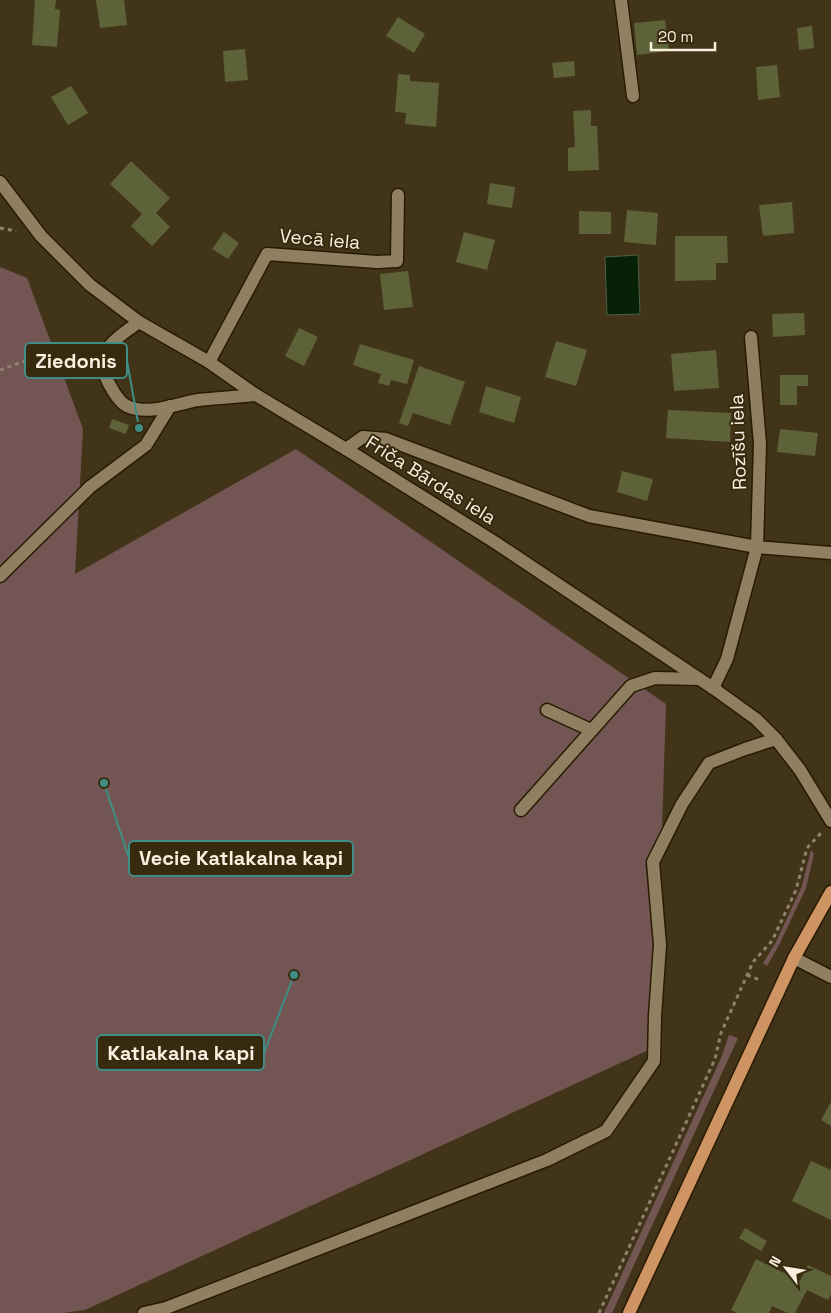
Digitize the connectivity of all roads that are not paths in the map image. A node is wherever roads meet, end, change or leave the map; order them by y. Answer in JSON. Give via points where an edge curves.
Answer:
{"nodes":[{"id":1,"x":622,"y":0,"type":"edge"},
{"id":2,"x":633,"y":96,"type":"dead end"},
{"id":3,"x":0,"y":182,"type":"edge"},
{"id":4,"x":398,"y":195,"type":"dead end"},
{"id":5,"x":139,"y":322,"type":"junction"},
{"id":6,"x":751,"y":337,"type":"dead end"},
{"id":7,"x":209,"y":362,"type":"junction"},
{"id":8,"x":256,"y":395,"type":"junction"},
{"id":9,"x":170,"y":406,"type":"junction"},
{"id":10,"x":346,"y":449,"type":"junction"},
{"id":11,"x":757,"y":547,"type":"junction"},
{"id":12,"x":831,"y":553,"type":"edge"},
{"id":13,"x":0,"y":576,"type":"edge"},
{"id":14,"x":699,"y":679,"type":"junction"},
{"id":15,"x":713,"y":688,"type":"junction"},
{"id":16,"x":547,"y":710,"type":"dead end"},
{"id":17,"x":591,"y":730,"type":"junction"},
{"id":18,"x":776,"y":739,"type":"junction"},
{"id":19,"x":521,"y":810,"type":"dead end"},
{"id":20,"x":828,"y":824,"type":"edge"},
{"id":21,"x":831,"y":892,"type":"edge"},
{"id":22,"x":794,"y":958,"type":"junction"},
{"id":23,"x":831,"y":976,"type":"edge"},
{"id":24,"x":144,"y":1313,"type":"edge"},
{"id":25,"x":628,"y":1313,"type":"edge"}],
"edges":[{"from":1,"to":2,"type":"street"},
{"from":3,"to":5,"type":"street","name":"Friča Bārdas iela","via":[[41,236],[90,285]]},
{"from":4,"to":7,"type":"street","name":"Vecā iela","via":[[397,261],[267,254]]},
{"from":5,"to":7,"type":"street","name":"Friča Bārdas iela"},
{"from":5,"to":9,"type":"street","via":[[115,339],[104,355],[102,368],[109,386],[125,405],[145,410]]},
{"from":6,"to":11,"type":"street","name":"Rozīšu iela","via":[[760,444]]},
{"from":7,"to":8,"type":"street","name":"Friča Bārdas iela"},
{"from":8,"to":9,"type":"street"},
{"from":8,"to":10,"type":"street","name":"Friča Bārdas iela"},
{"from":9,"to":13,"type":"street","via":[[146,444],[90,487]]},
{"from":10,"to":11,"type":"street","via":[[363,437],[386,439],[589,516]]},
{"from":10,"to":14,"type":"street","name":"Friča Bārdas iela","via":[[496,543]]},
{"from":11,"to":12,"type":"street"},
{"from":11,"to":15,"type":"street","name":"Rozīšu iela","via":[[727,659]]},
{"from":14,"to":15,"type":"street","name":"Friča Bārdas iela"},
{"from":14,"to":17,"type":"street","via":[[655,678],[631,686]]},
{"from":15,"to":18,"type":"street","name":"Friča Bārdas iela","via":[[756,719]]},
{"from":16,"to":17,"type":"street"},
{"from":17,"to":19,"type":"street"},
{"from":18,"to":20,"type":"street","name":"Friča Bārdas iela","via":[[800,770]]},
{"from":18,"to":24,"type":"street","via":[[709,763],[682,804],[653,862],[660,945],[654,1061],[606,1131],[548,1160],[166,1308]]},
{"from":21,"to":22,"type":"main road"},
{"from":22,"to":23,"type":"street"},
{"from":22,"to":25,"type":"main road"}]}
